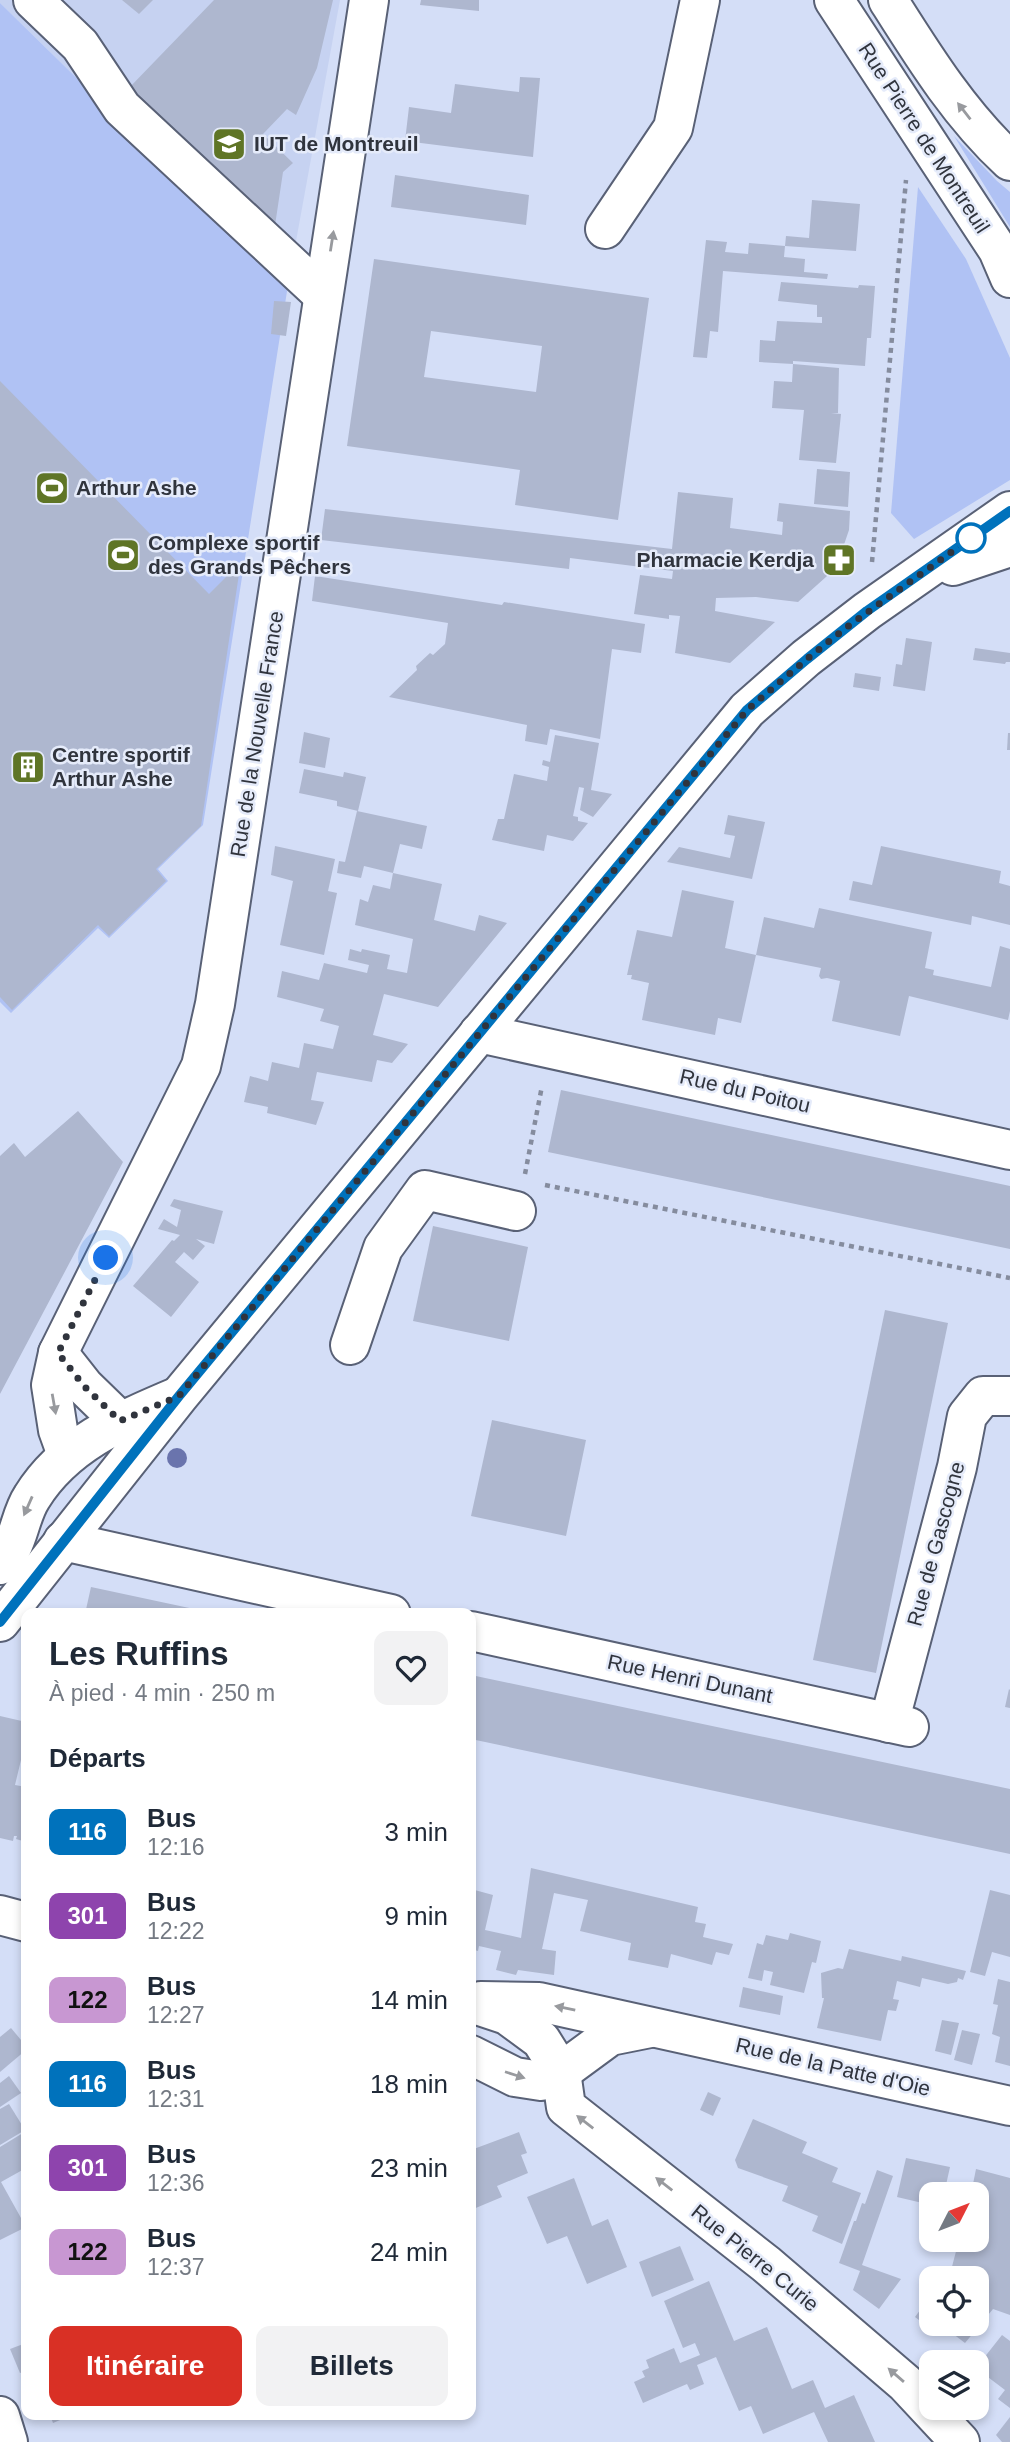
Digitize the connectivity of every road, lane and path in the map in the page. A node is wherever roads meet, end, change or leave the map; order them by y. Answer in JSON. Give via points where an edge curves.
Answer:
{"nodes":[{"id":1,"x":33,"y":0,"type":"edge"},
{"id":2,"x":369,"y":0,"type":"edge"},
{"id":3,"x":700,"y":0,"type":"edge"},
{"id":4,"x":834,"y":0,"type":"edge"},
{"id":5,"x":888,"y":0,"type":"edge"},
{"id":6,"x":911,"y":117,"type":"junction"},
{"id":7,"x":1010,"y":161,"type":"edge"},
{"id":8,"x":605,"y":229,"type":"dead end"},
{"id":9,"x":1010,"y":278,"type":"edge"},
{"id":10,"x":322,"y":302,"type":"junction"},
{"id":11,"x":1010,"y":511,"type":"edge"},
{"id":12,"x":1010,"y":547,"type":"edge"},
{"id":13,"x":911,"y":581,"type":"junction"},
{"id":14,"x":867,"y":611,"type":"junction"},
{"id":15,"x":479,"y":1033,"type":"junction"},
{"id":16,"x":550,"y":1048,"type":"junction"},
{"id":17,"x":1010,"y":1150,"type":"edge"},
{"id":18,"x":525,"y":1192,"type":"junction"},
{"id":19,"x":1010,"y":1278,"type":"edge"},
{"id":20,"x":350,"y":1345,"type":"dead end"},
{"id":21,"x":58,"y":1353,"type":"junction"},
{"id":22,"x":179,"y":1396,"type":"junction"},
{"id":23,"x":1010,"y":1396,"type":"edge"},
{"id":24,"x":120,"y":1421,"type":"junction"},
{"id":25,"x":67,"y":1455,"type":"junction"},
{"id":26,"x":63,"y":1541,"type":"junction"},
{"id":27,"x":0,"y":1565,"type":"edge"},
{"id":28,"x":364,"y":1608,"type":"edge"},
{"id":29,"x":0,"y":1622,"type":"edge"},
{"id":30,"x":476,"y":1632,"type":"edge"},
{"id":31,"x":899,"y":1725,"type":"joint"},
{"id":32,"x":0,"y":1915,"type":"edge"},
{"id":33,"x":21,"y":1921,"type":"edge"},
{"id":34,"x":476,"y":2002,"type":"edge"},
{"id":35,"x":476,"y":2004,"type":"edge"},
{"id":36,"x":656,"y":2027,"type":"junction"},
{"id":37,"x":476,"y":2058,"type":"edge"},
{"id":38,"x":561,"y":2072,"type":"junction"},
{"id":39,"x":1010,"y":2106,"type":"edge"},
{"id":40,"x":0,"y":2416,"type":"edge"},
{"id":41,"x":8,"y":2442,"type":"edge"},
{"id":42,"x":961,"y":2442,"type":"edge"}],
"edges":[{"from":1,"to":10,"type":"street","via":[[80,45],[122,108]]},
{"from":10,"to":2,"type":"street","name":"Rue de la Nouvelle France","one_way":true},
{"from":3,"to":8,"type":"street","via":[[673,128]]},
{"from":4,"to":6,"type":"street","name":"Rue Pierre de Montreuil"},
{"from":7,"to":5,"type":"street","one_way":true,"via":[[985,139],[940,80]]},
{"from":6,"to":9,"type":"street","name":"Rue Pierre de Montreuil","via":[[998,250]]},
{"from":6,"to":14,"type":"path"},
{"from":10,"to":21,"type":"street","name":"Rue de la Nouvelle France","via":[[215,1004],[201,1066]]},
{"from":11,"to":13,"type":"street"},
{"from":12,"to":13,"type":"street"},
{"from":13,"to":14,"type":"street"},
{"from":14,"to":15,"type":"street","via":[[747,710]]},
{"from":15,"to":16,"type":"street","name":"Rue du Poitou"},
{"from":15,"to":22,"type":"street"},
{"from":16,"to":17,"type":"street","name":"Rue du Poitou"},
{"from":16,"to":18,"type":"path"},
{"from":18,"to":19,"type":"path"},
{"from":18,"to":20,"type":"street","via":[[425,1190],[383,1248]]},
{"from":21,"to":24,"type":"street"},
{"from":21,"to":25,"type":"street","name":"Rue de la Nouvelle France","one_way":true,"via":[[51,1385]]},
{"from":22,"to":24,"type":"street"},
{"from":22,"to":26,"type":"street"},
{"from":23,"to":31,"type":"street","name":"Rue de Gascogne","via":[[983,1396],[967,1416]]},
{"from":24,"to":25,"type":"street"},
{"from":25,"to":27,"type":"street","one_way":true,"via":[[30,1501]]},
{"from":26,"to":28,"type":"street"},
{"from":26,"to":29,"type":"street"},
{"from":30,"to":31,"type":"street","name":"Rue Henri Dunant"},
{"from":32,"to":33,"type":"street"},
{"from":36,"to":34,"type":"street","name":"Rue de la Patte d'Oie","one_way":true,"via":[[539,2002]]},
{"from":35,"to":38,"type":"street","name":"Rue Pierre Curie","via":[[507,2015],[541,2040]]},
{"from":36,"to":38,"type":"street","name":"Rue de la Patte d'Oie","via":[[610,2036]]},
{"from":36,"to":39,"type":"street","name":"Rue de la Patte d'Oie"},
{"from":37,"to":38,"type":"street","one_way":true,"via":[[515,2077],[541,2081]]},
{"from":42,"to":38,"type":"street","name":"Rue Pierre Curie","one_way":true,"via":[[905,2382],[766,2264],[566,2107]]},
{"from":40,"to":41,"type":"street"}]}
